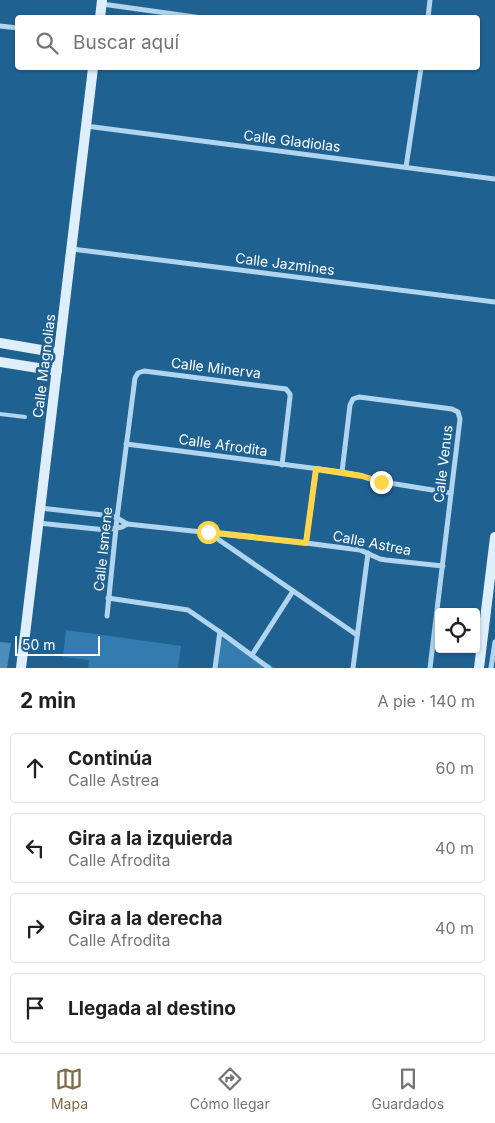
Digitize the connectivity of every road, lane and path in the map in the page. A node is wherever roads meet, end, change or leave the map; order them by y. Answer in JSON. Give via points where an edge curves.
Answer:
{"nodes":[{"id":1,"x":430,"y":0,"type":"edge"},
{"id":2,"x":102,"y":2,"type":"edge"},
{"id":3,"x":100,"y":15,"type":"edge"},
{"id":4,"x":183,"y":15,"type":"edge"},
{"id":5,"x":428,"y":15,"type":"edge"},
{"id":6,"x":0,"y":26,"type":"edge"},
{"id":7,"x":15,"y":28,"type":"edge"},
{"id":8,"x":93,"y":70,"type":"edge"},
{"id":9,"x":420,"y":70,"type":"edge"},
{"id":10,"x":86,"y":126,"type":"junction"},
{"id":11,"x":406,"y":167,"type":"junction"},
{"id":12,"x":495,"y":180,"type":"edge"},
{"id":13,"x":72,"y":249,"type":"junction"},
{"id":14,"x":495,"y":302,"type":"edge"},
{"id":15,"x":0,"y":343,"type":"edge"},
{"id":16,"x":60,"y":353,"type":"junction"},
{"id":17,"x":0,"y":362,"type":"edge"},
{"id":18,"x":57,"y":371,"type":"junction"},
{"id":19,"x":0,"y":414,"type":"edge"},
{"id":20,"x":25,"y":418,"type":"dead end"},
{"id":21,"x":126,"y":444,"type":"junction"},
{"id":22,"x":282,"y":465,"type":"junction"},
{"id":23,"x":316,"y":469,"type":"junction"},
{"id":24,"x":342,"y":472,"type":"junction"},
{"id":25,"x":452,"y":493,"type":"junction"},
{"id":26,"x":40,"y":508,"type":"junction"},
{"id":27,"x":117,"y":518,"type":"junction"},
{"id":28,"x":38,"y":524,"type":"junction"},
{"id":29,"x":127,"y":524,"type":"junction"},
{"id":30,"x":116,"y":528,"type":"junction"},
{"id":31,"x":208,"y":532,"type":"junction"},
{"id":32,"x":495,"y":537,"type":"edge"},
{"id":33,"x":306,"y":543,"type":"junction"},
{"id":34,"x":368,"y":553,"type":"junction"},
{"id":35,"x":443,"y":566,"type":"junction"},
{"id":36,"x":293,"y":591,"type":"junction"},
{"id":37,"x":108,"y":598,"type":"junction"},
{"id":38,"x":107,"y":616,"type":"dead end"},
{"id":39,"x":220,"y":632,"type":"junction"},
{"id":40,"x":357,"y":634,"type":"junction"},
{"id":41,"x":495,"y":642,"type":"edge"},
{"id":42,"x":252,"y":655,"type":"junction"},
{"id":43,"x":21,"y":668,"type":"edge"},
{"id":44,"x":215,"y":668,"type":"edge"},
{"id":45,"x":269,"y":668,"type":"edge"},
{"id":46,"x":353,"y":668,"type":"edge"},
{"id":47,"x":430,"y":668,"type":"edge"},
{"id":48,"x":479,"y":668,"type":"edge"},
{"id":49,"x":491,"y":668,"type":"edge"}],
"edges":[{"from":1,"to":5,"type":"street"},
{"from":2,"to":3,"type":"main road"},
{"from":2,"to":4,"type":"street"},
{"from":6,"to":7,"type":"street"},
{"from":8,"to":10,"type":"main road","name":"Calle Magnolias"},
{"from":9,"to":11,"type":"street"},
{"from":10,"to":11,"type":"street","name":"Calle Gladiolas"},
{"from":10,"to":13,"type":"main road","name":"Calle Magnolias"},
{"from":11,"to":12,"type":"street","name":"Calle Gladiolas"},
{"from":13,"to":14,"type":"street","name":"Calle Jazmines"},
{"from":13,"to":16,"type":"main road","name":"Calle Magnolias"},
{"from":15,"to":16,"type":"main road"},
{"from":16,"to":18,"type":"main road","name":"Calle Magnolias"},
{"from":17,"to":18,"type":"main road"},
{"from":18,"to":26,"type":"main road","name":"Calle Magnolias"},
{"from":19,"to":20,"type":"lane"},
{"from":21,"to":22,"type":"street","name":"Calle Afrodita"},
{"from":21,"to":22,"type":"street","name":"Calle Minerva","via":[[135,378],[141,371],[283,388],[290,397]]},
{"from":21,"to":27,"type":"street","name":"Calle Ismene"},
{"from":22,"to":23,"type":"street","name":"Calle Afrodita"},
{"from":23,"to":24,"type":"street","name":"Calle Afrodita"},
{"from":23,"to":33,"type":"street"},
{"from":24,"to":25,"type":"street","name":"Calle Afrodita"},
{"from":24,"to":25,"type":"street","name":"Calle Venus","via":[[353,399],[452,409],[458,412],[460,419]]},
{"from":25,"to":35,"type":"street","name":"Calle Venus"},
{"from":26,"to":27,"type":"street","name":"Calle Astrea"},
{"from":26,"to":28,"type":"main road","name":"Calle Magnolias"},
{"from":27,"to":29,"type":"street","name":"Calle Astrea"},
{"from":27,"to":30,"type":"street","name":"Calle Ismene"},
{"from":28,"to":30,"type":"street","name":"Calle Astrea","via":[[106,530]]},
{"from":28,"to":43,"type":"main road","name":"Calle Magnolias"},
{"from":29,"to":30,"type":"street","name":"Calle Astrea"},
{"from":29,"to":31,"type":"street","name":"Calle Astrea"},
{"from":30,"to":37,"type":"street","name":"Calle Ismene"},
{"from":31,"to":33,"type":"street","name":"Calle Astrea"},
{"from":31,"to":36,"type":"street","name":"Calle Astrea"},
{"from":32,"to":48,"type":"main road"},
{"from":33,"to":34,"type":"street","name":"Calle Astrea"},
{"from":34,"to":35,"type":"street","name":"Calle Astrea","via":[[380,559]]},
{"from":34,"to":40,"type":"street"},
{"from":35,"to":47,"type":"street","name":"Calle Venus"},
{"from":36,"to":40,"type":"street","name":"Calle Astrea"},
{"from":36,"to":42,"type":"street"},
{"from":37,"to":38,"type":"street"},
{"from":37,"to":39,"type":"street","name":"Calle Ismene","via":[[186,610]]},
{"from":39,"to":42,"type":"street","name":"Calle Ismene"},
{"from":39,"to":44,"type":"street"},
{"from":40,"to":46,"type":"street"},
{"from":41,"to":49,"type":"street"},
{"from":42,"to":45,"type":"street","name":"Calle Ismene"}]}
